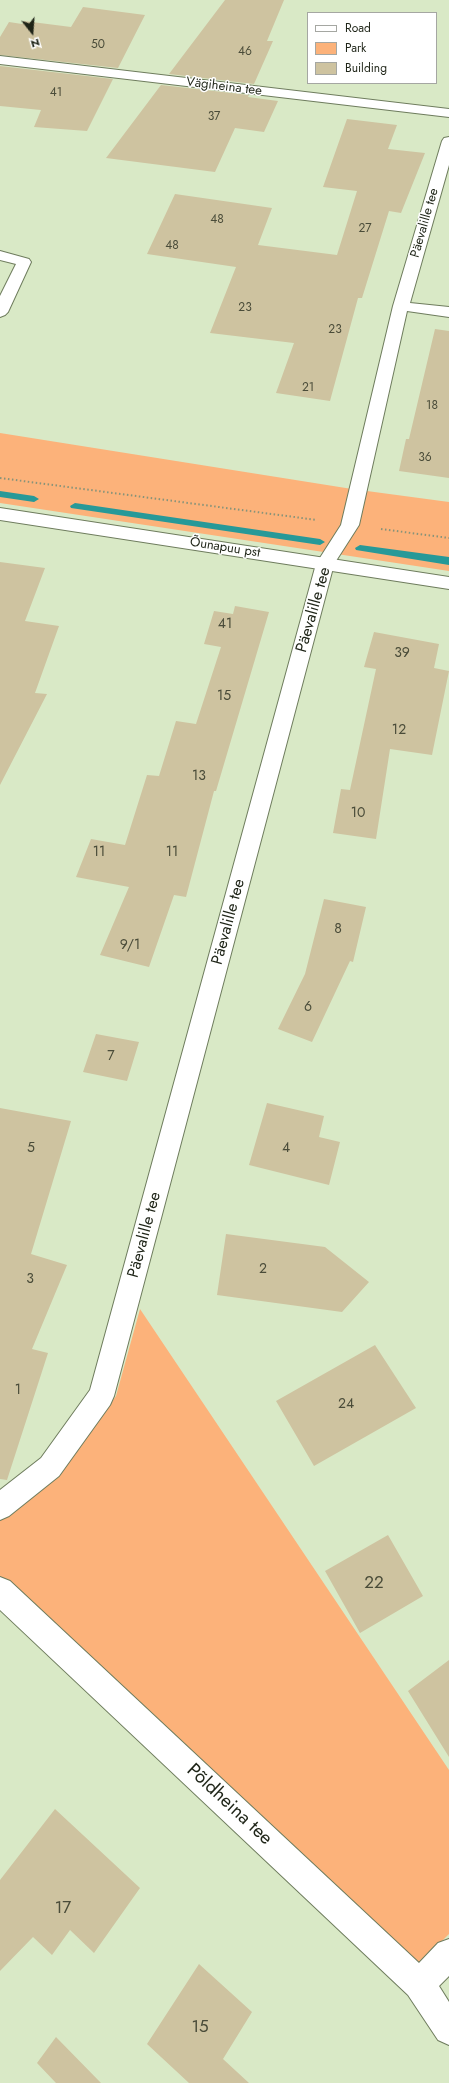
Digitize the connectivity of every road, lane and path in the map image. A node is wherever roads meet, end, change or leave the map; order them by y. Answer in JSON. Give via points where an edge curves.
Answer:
{"nodes":[{"id":1,"x":0,"y":60,"type":"edge"},
{"id":2,"x":449,"y":113,"type":"edge"},
{"id":3,"x":449,"y":141,"type":"edge"},
{"id":4,"x":0,"y":255,"type":"edge"},
{"id":5,"x":401,"y":306,"type":"junction"},
{"id":6,"x":0,"y":312,"type":"edge"},
{"id":7,"x":449,"y":312,"type":"edge"},
{"id":8,"x":0,"y":478,"type":"edge"},
{"id":9,"x":0,"y":514,"type":"edge"},
{"id":10,"x":350,"y":525,"type":"junction"},
{"id":11,"x":449,"y":538,"type":"edge"},
{"id":12,"x":325,"y":564,"type":"junction"},
{"id":13,"x":449,"y":583,"type":"edge"},
{"id":14,"x":0,"y":1507,"type":"edge"},
{"id":15,"x":0,"y":1590,"type":"edge"},
{"id":16,"x":449,"y":1954,"type":"edge"},
{"id":17,"x":420,"y":1984,"type":"junction"},
{"id":18,"x":449,"y":2029,"type":"edge"}],
"edges":[{"from":1,"to":2,"type":"street","name":"Vägiheina tee"},
{"from":3,"to":5,"type":"street","name":"Päevalille tee"},
{"from":4,"to":6,"type":"street","via":[[24,262]]},
{"from":5,"to":7,"type":"street"},
{"from":5,"to":10,"type":"street","name":"Päevalille tee"},
{"from":8,"to":10,"type":"path"},
{"from":9,"to":12,"type":"street","name":"Õunapuu pst"},
{"from":10,"to":11,"type":"path"},
{"from":10,"to":12,"type":"street","name":"Päevalille tee"},
{"from":12,"to":13,"type":"street","name":"Õunapuu pst"},
{"from":12,"to":14,"type":"street","name":"Päevalille tee","via":[[101,1396],[50,1467]]},
{"from":15,"to":17,"type":"street","name":"Põldheina tee"},
{"from":16,"to":17,"type":"street"},
{"from":17,"to":18,"type":"street","name":"Põldheina tee"}]}
